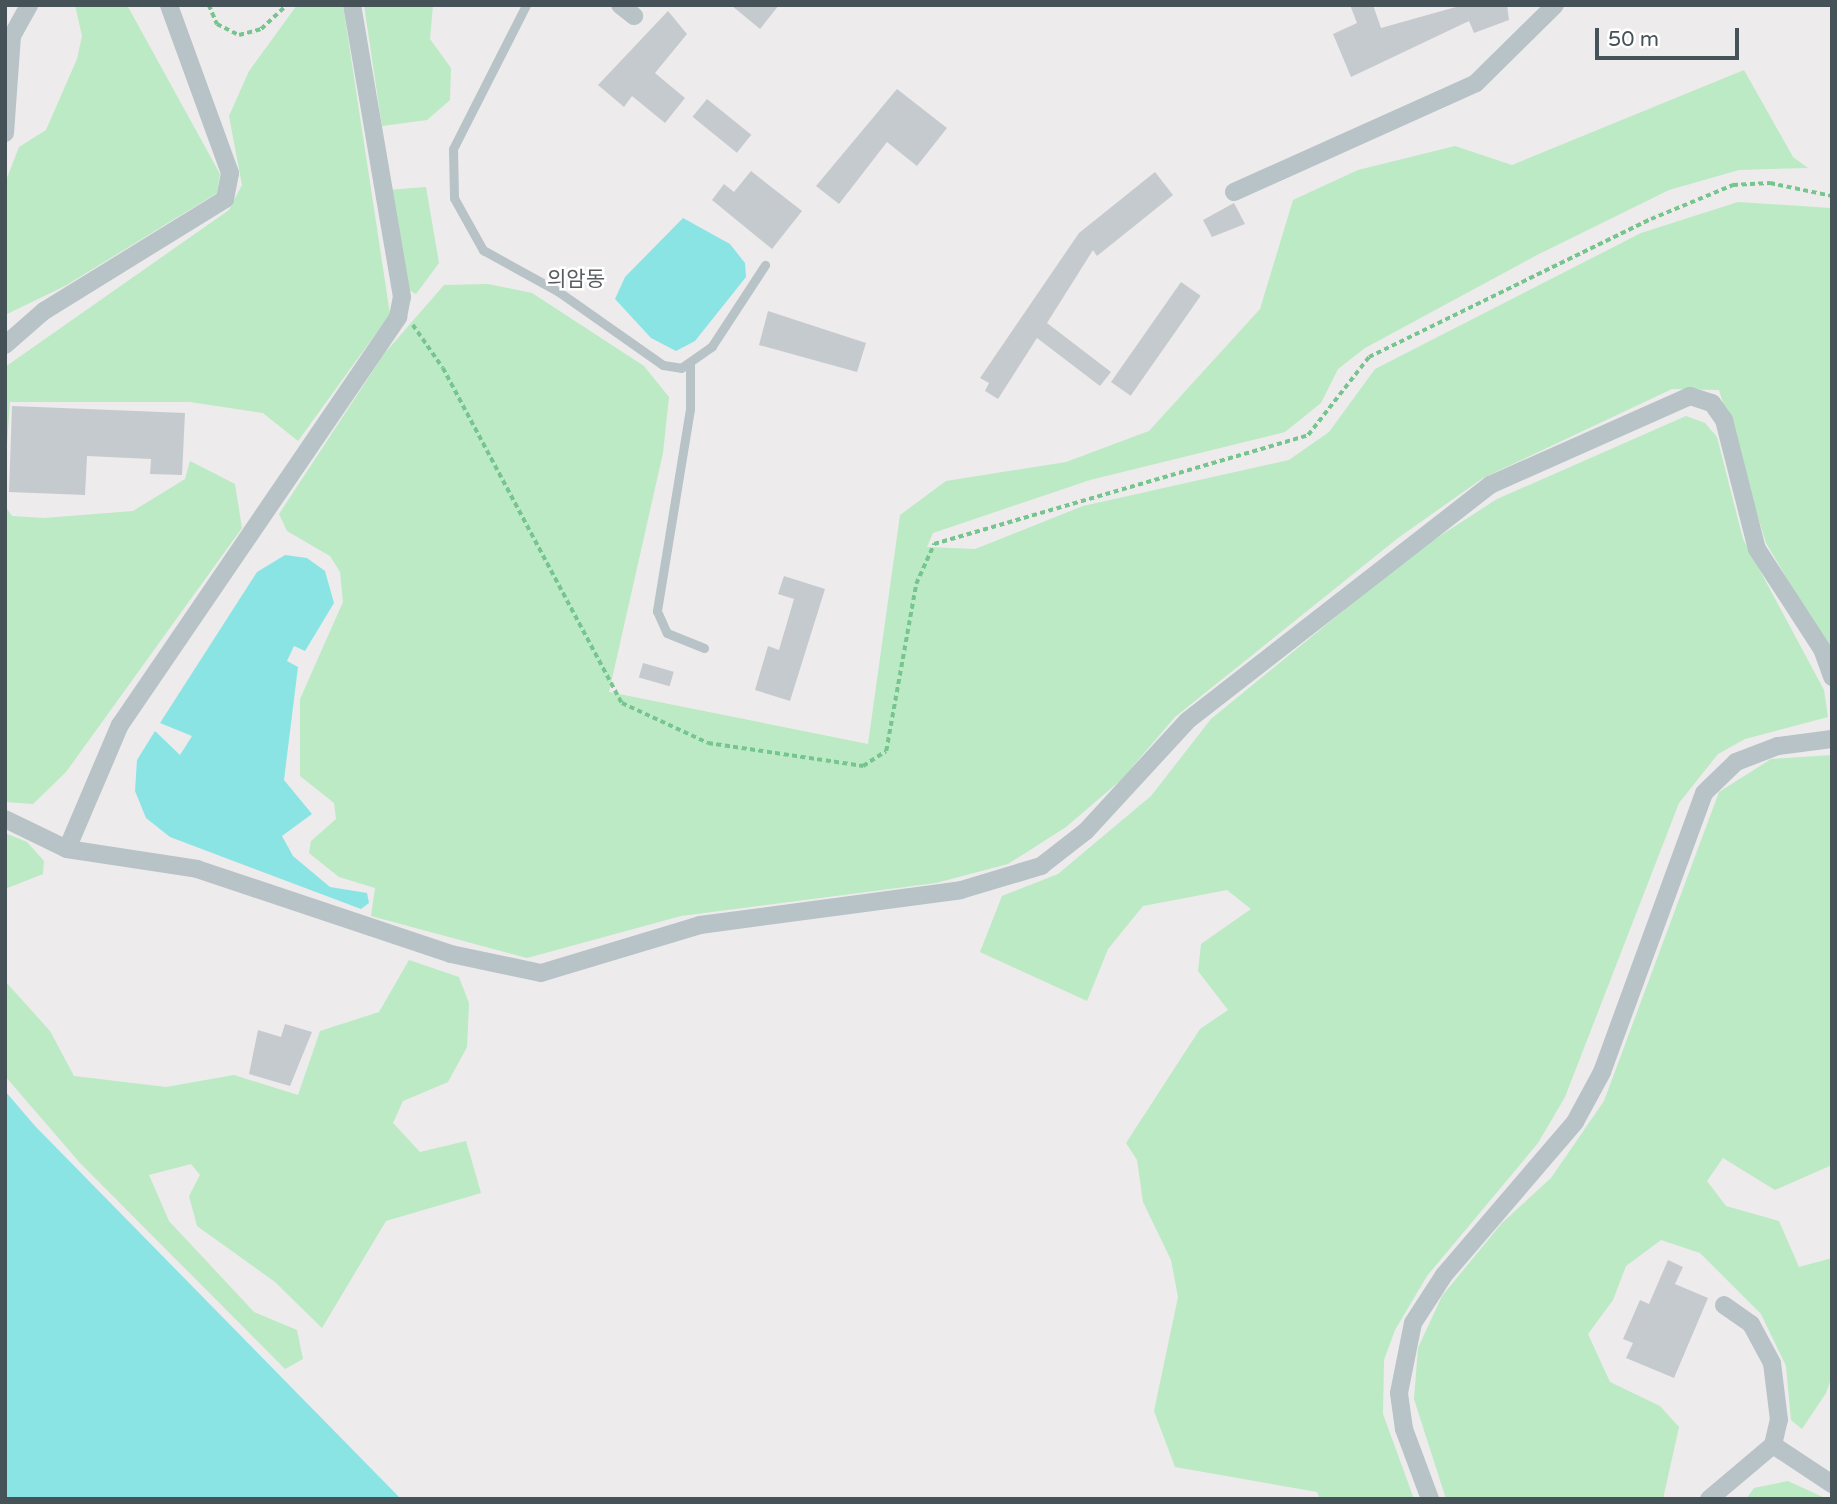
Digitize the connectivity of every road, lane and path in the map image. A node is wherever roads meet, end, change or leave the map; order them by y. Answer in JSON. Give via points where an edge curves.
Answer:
{"nodes":[{"id":1,"x":29,"y":5,"type":"edge"},
{"id":2,"x":169,"y":5,"type":"edge"},
{"id":3,"x":209,"y":5,"type":"edge"},
{"id":4,"x":287,"y":5,"type":"edge"},
{"id":5,"x":352,"y":5,"type":"edge"},
{"id":6,"x":526,"y":5,"type":"edge"},
{"id":7,"x":1555,"y":5,"type":"edge"},
{"id":8,"x":5,"y":133,"type":"edge"},
{"id":9,"x":1234,"y":192,"type":"dead end"},
{"id":10,"x":1832,"y":196,"type":"edge"},
{"id":11,"x":765,"y":265,"type":"dead end"},
{"id":12,"x":402,"y":297,"type":"junction"},
{"id":13,"x":5,"y":345,"type":"edge"},
{"id":14,"x":690,"y":365,"type":"junction"},
{"id":15,"x":704,"y":648,"type":"dead end"},
{"id":16,"x":1832,"y":677,"type":"edge"},
{"id":17,"x":1832,"y":739,"type":"edge"},
{"id":18,"x":5,"y":819,"type":"edge"},
{"id":19,"x":67,"y":849,"type":"junction"},
{"id":20,"x":1724,"y":1305,"type":"dead end"},
{"id":21,"x":1773,"y":1445,"type":"junction"},
{"id":22,"x":1832,"y":1484,"type":"edge"},
{"id":23,"x":1430,"y":1499,"type":"edge"},
{"id":24,"x":1709,"y":1499,"type":"edge"}],
"edges":[{"from":1,"to":8,"type":"street","via":[[12,36]]},
{"from":2,"to":13,"type":"street","via":[[230,173],[225,199],[44,311]]},
{"from":3,"to":4,"type":"path","via":[[217,24],[239,35],[261,30]]},
{"from":5,"to":12,"type":"street"},
{"from":6,"to":14,"type":"lane","via":[[458,131],[451,174],[460,217],[483,250],[559,292],[598,324],[663,365]]},
{"from":7,"to":9,"type":"street","via":[[1476,83]]},
{"from":10,"to":12,"type":"path","via":[[1770,183],[1733,186],[1369,357],[1308,435],[934,544],[916,584],[886,751],[863,766],[708,743],[622,703]]},
{"from":11,"to":14,"type":"lane","via":[[737,315]]},
{"from":12,"to":19,"type":"street","via":[[386,337],[120,725]]},
{"from":14,"to":15,"type":"lane","via":[[690,409],[657,611],[667,633]]},
{"from":16,"to":19,"type":"street","via":[[1822,649],[1758,549],[1724,420],[1712,403],[1690,396],[1490,485],[1187,721],[1068,845],[1041,866],[961,890],[700,925],[541,973],[452,954],[197,869]]},
{"from":17,"to":23,"type":"street","via":[[1778,746],[1735,762],[1704,793],[1602,1072],[1575,1122],[1444,1275],[1413,1323],[1399,1393],[1404,1429]]},
{"from":18,"to":19,"type":"street"},
{"from":20,"to":21,"type":"street","via":[[1751,1324],[1772,1363],[1779,1420]]},
{"from":21,"to":22,"type":"street"},
{"from":21,"to":24,"type":"street"}]}
